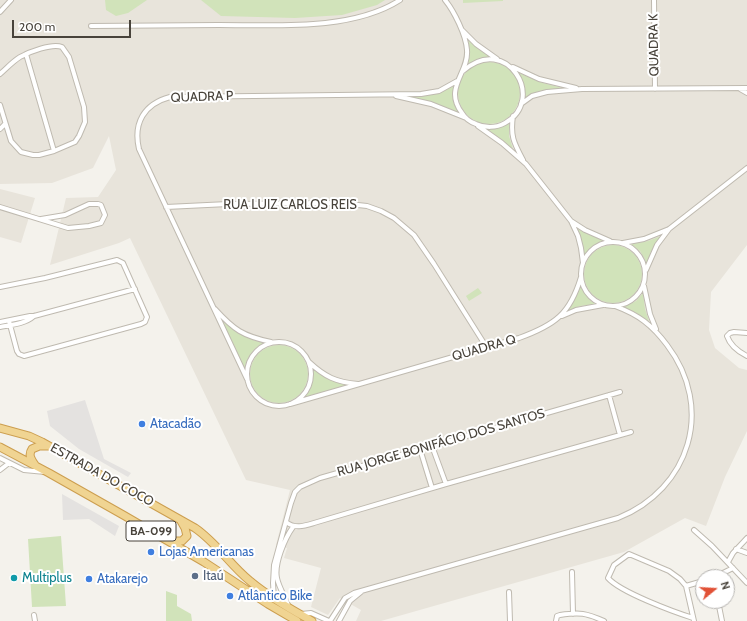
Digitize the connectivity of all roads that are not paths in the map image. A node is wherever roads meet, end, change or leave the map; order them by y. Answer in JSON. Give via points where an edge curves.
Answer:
{"nodes":[{"id":1,"x":11,"y":0,"type":"edge"},
{"id":2,"x":400,"y":0,"type":"edge"},
{"id":3,"x":445,"y":0,"type":"edge"},
{"id":4,"x":450,"y":0,"type":"edge"},
{"id":5,"x":654,"y":0,"type":"edge"},
{"id":6,"x":450,"y":6,"type":"junction"},
{"id":7,"x":0,"y":12,"type":"edge"},
{"id":8,"x":91,"y":26,"type":"dead end"},
{"id":9,"x":462,"y":30,"type":"junction"},
{"id":10,"x":26,"y":54,"type":"junction"},
{"id":11,"x":499,"y":60,"type":"junction"},
{"id":12,"x":508,"y":65,"type":"junction"},
{"id":13,"x":463,"y":70,"type":"junction"},
{"id":14,"x":0,"y":74,"type":"edge"},
{"id":15,"x":457,"y":81,"type":"junction"},
{"id":16,"x":738,"y":88,"type":"junction"},
{"id":17,"x":747,"y":88,"type":"edge"},
{"id":18,"x":655,"y":89,"type":"junction"},
{"id":19,"x":582,"y":90,"type":"junction"},
{"id":20,"x":747,"y":93,"type":"edge"},
{"id":21,"x":390,"y":95,"type":"junction"},
{"id":22,"x":0,"y":105,"type":"edge"},
{"id":23,"x":520,"y":105,"type":"junction"},
{"id":24,"x":513,"y":116,"type":"junction"},
{"id":25,"x":468,"y":119,"type":"junction"},
{"id":26,"x":473,"y":123,"type":"junction"},
{"id":27,"x":5,"y":124,"type":"junction"},
{"id":28,"x":0,"y":130,"type":"edge"},
{"id":29,"x":7,"y":130,"type":"junction"},
{"id":30,"x":54,"y":151,"type":"junction"},
{"id":31,"x":526,"y":164,"type":"junction"},
{"id":32,"x":747,"y":168,"type":"edge"},
{"id":33,"x":0,"y":207,"type":"edge"},
{"id":34,"x":166,"y":207,"type":"junction"},
{"id":35,"x":58,"y":217,"type":"junction"},
{"id":36,"x":41,"y":219,"type":"junction"},
{"id":37,"x":571,"y":221,"type":"junction"},
{"id":38,"x":57,"y":226,"type":"junction"},
{"id":39,"x":669,"y":229,"type":"junction"},
{"id":40,"x":610,"y":241,"type":"junction"},
{"id":41,"x":623,"y":243,"type":"junction"},
{"id":42,"x":583,"y":263,"type":"junction"},
{"id":43,"x":646,"y":271,"type":"junction"},
{"id":44,"x":581,"y":277,"type":"junction"},
{"id":45,"x":644,"y":286,"type":"junction"},
{"id":46,"x":0,"y":287,"type":"edge"},
{"id":47,"x":135,"y":289,"type":"junction"},
{"id":48,"x":604,"y":305,"type":"junction"},
{"id":49,"x":212,"y":306,"type":"junction"},
{"id":50,"x":615,"y":306,"type":"junction"},
{"id":51,"x":34,"y":316,"type":"junction"},
{"id":52,"x":561,"y":316,"type":"junction"},
{"id":53,"x":9,"y":321,"type":"junction"},
{"id":54,"x":0,"y":322,"type":"edge"},
{"id":55,"x":10,"y":326,"type":"junction"},
{"id":56,"x":0,"y":327,"type":"edge"},
{"id":57,"x":657,"y":332,"type":"junction"},
{"id":58,"x":747,"y":333,"type":"edge"},
{"id":59,"x":271,"y":342,"type":"junction"},
{"id":60,"x":487,"y":348,"type":"junction"},
{"id":61,"x":747,"y":356,"type":"edge"},
{"id":62,"x":309,"y":362,"type":"junction"},
{"id":63,"x":247,"y":379,"type":"junction"},
{"id":64,"x":360,"y":384,"type":"junction"},
{"id":65,"x":620,"y":392,"type":"dead end"},
{"id":66,"x":609,"y":395,"type":"junction"},
{"id":67,"x":290,"y":404,"type":"junction"},
{"id":68,"x":0,"y":428,"type":"edge"},
{"id":69,"x":631,"y":432,"type":"dead end"},
{"id":70,"x":620,"y":435,"type":"junction"},
{"id":71,"x":51,"y":446,"type":"junction"},
{"id":72,"x":432,"y":446,"type":"junction"},
{"id":73,"x":0,"y":447,"type":"edge"},
{"id":74,"x":420,"y":449,"type":"junction"},
{"id":75,"x":0,"y":458,"type":"edge"},
{"id":76,"x":9,"y":463,"type":"junction"},
{"id":77,"x":35,"y":465,"type":"junction"},
{"id":78,"x":0,"y":470,"type":"edge"},
{"id":79,"x":49,"y":472,"type":"junction"},
{"id":80,"x":446,"y":484,"type":"junction"},
{"id":81,"x":432,"y":488,"type":"junction"},
{"id":82,"x":178,"y":518,"type":"junction"},
{"id":83,"x":286,"y":522,"type":"junction"},
{"id":84,"x":293,"y":526,"type":"junction"},
{"id":85,"x":694,"y":530,"type":"dead end"},
{"id":86,"x":747,"y":538,"type":"edge"},
{"id":87,"x":169,"y":541,"type":"junction"},
{"id":88,"x":736,"y":549,"type":"junction"},
{"id":89,"x":279,"y":552,"type":"junction"},
{"id":90,"x":747,"y":553,"type":"edge"},
{"id":91,"x":728,"y":562,"type":"junction"},
{"id":92,"x":733,"y":568,"type":"joint"},
{"id":93,"x":275,"y":570,"type":"junction"},
{"id":94,"x":572,"y":572,"type":"dead end"},
{"id":95,"x":695,"y":583,"type":"edge"},
{"id":96,"x":747,"y":583,"type":"edge"},
{"id":97,"x":686,"y":586,"type":"junction"},
{"id":98,"x":509,"y":592,"type":"dead end"},
{"id":99,"x":351,"y":596,"type":"junction"},
{"id":100,"x":274,"y":599,"type":"junction"},
{"id":101,"x":289,"y":608,"type":"junction"},
{"id":102,"x":720,"y":609,"type":"edge"},
{"id":103,"x":573,"y":614,"type":"junction"},
{"id":104,"x":34,"y":615,"type":"dead end"},
{"id":105,"x":333,"y":616,"type":"junction"},
{"id":106,"x":298,"y":618,"type":"edge"},
{"id":107,"x":595,"y":619,"type":"edge"},
{"id":108,"x":339,"y":620,"type":"edge"},
{"id":109,"x":556,"y":620,"type":"edge"},
{"id":110,"x":693,"y":620,"type":"edge"},
{"id":111,"x":35,"y":621,"type":"edge"},
{"id":112,"x":312,"y":621,"type":"edge"},
{"id":113,"x":329,"y":621,"type":"edge"},
{"id":114,"x":510,"y":621,"type":"edge"},
{"id":115,"x":604,"y":621,"type":"edge"},
{"id":116,"x":722,"y":621,"type":"edge"}],
"edges":[{"from":1,"to":7,"type":"street"},
{"from":2,"to":8,"type":"street","via":[[367,15],[327,23]]},
{"from":3,"to":6,"type":"street"},
{"from":4,"to":6,"type":"street"},
{"from":5,"to":18,"type":"street","name":"QUADRA K"},
{"from":6,"to":9,"type":"street"},
{"from":9,"to":11,"type":"street","via":[[476,44]]},
{"from":9,"to":13,"type":"street","via":[[467,50]]},
{"from":10,"to":14,"type":"street"},
{"from":10,"to":30,"type":"street"},
{"from":10,"to":30,"type":"street","via":[[50,46],[62,47],[69,57],[84,107],[85,122],[80,136],[70,145]]},
{"from":11,"to":12,"type":"street"},
{"from":11,"to":13,"type":"street","via":[[479,60]]},
{"from":12,"to":19,"type":"street","via":[[539,79]]},
{"from":12,"to":23,"type":"street","via":[[522,84]]},
{"from":13,"to":15,"type":"street"},
{"from":15,"to":21,"type":"street","name":"QUADRA P","via":[[439,91]]},
{"from":15,"to":25,"type":"street","via":[[455,100]]},
{"from":16,"to":17,"type":"street"},
{"from":16,"to":18,"type":"street"},
{"from":16,"to":20,"type":"street"},
{"from":18,"to":19,"type":"street"},
{"from":19,"to":23,"type":"street","via":[[539,93]]},
{"from":21,"to":25,"type":"street","via":[[431,104]]},
{"from":21,"to":34,"type":"street","name":"QUADRA P","via":[[170,97],[154,103],[139,122],[137,140]]},
{"from":22,"to":27,"type":"street"},
{"from":23,"to":24,"type":"street"},
{"from":24,"to":26,"type":"street","via":[[501,125],[492,127]]},
{"from":24,"to":31,"type":"street","via":[[512,138]]},
{"from":25,"to":26,"type":"street"},
{"from":26,"to":31,"type":"street"},
{"from":27,"to":28,"type":"street"},
{"from":27,"to":29,"type":"street"},
{"from":28,"to":29,"type":"street"},
{"from":29,"to":30,"type":"street","via":[[11,141],[21,152],[40,155]]},
{"from":31,"to":37,"type":"street"},
{"from":32,"to":39,"type":"street"},
{"from":33,"to":36,"type":"street"},
{"from":34,"to":49,"type":"street","name":"QUADRA P"},
{"from":34,"to":60,"type":"street","name":"RUA LUIZ CARLOS REIS","via":[[340,203],[367,206],[381,211],[414,235]]},
{"from":35,"to":36,"type":"street"},
{"from":35,"to":38,"type":"street"},
{"from":35,"to":38,"type":"street","via":[[94,204],[101,205],[105,215],[101,223],[89,226]]},
{"from":36,"to":38,"type":"street"},
{"from":37,"to":40,"type":"street"},
{"from":37,"to":42,"type":"street","via":[[578,236]]},
{"from":39,"to":41,"type":"street","via":[[644,239]]},
{"from":39,"to":43,"type":"street","via":[[657,245]]},
{"from":40,"to":41,"type":"street"},
{"from":40,"to":42,"type":"street","via":[[593,248]]},
{"from":41,"to":43,"type":"street","via":[[636,250]]},
{"from":42,"to":44,"type":"street"},
{"from":43,"to":45,"type":"street"},
{"from":44,"to":48,"type":"street","via":[[588,294]]},
{"from":44,"to":52,"type":"street","name":"QUADRA Q","via":[[572,300]]},
{"from":45,"to":50,"type":"street","via":[[629,303]]},
{"from":45,"to":57,"type":"street"},
{"from":46,"to":47,"type":"street","via":[[117,260],[123,263]]},
{"from":47,"to":51,"type":"street"},
{"from":47,"to":55,"type":"street","via":[[147,317],[141,324],[24,356],[17,350]]},
{"from":48,"to":50,"type":"street"},
{"from":48,"to":52,"type":"street","via":[[576,310]]},
{"from":49,"to":59,"type":"street","via":[[242,334]]},
{"from":49,"to":63,"type":"street","name":"QUADRA P"},
{"from":50,"to":57,"type":"street","via":[[639,317]]},
{"from":51,"to":53,"type":"street"},
{"from":51,"to":55,"type":"street"},
{"from":52,"to":60,"type":"street","name":"QUADRA Q","via":[[542,330]]},
{"from":53,"to":54,"type":"street"},
{"from":53,"to":55,"type":"street"},
{"from":55,"to":56,"type":"street"},
{"from":57,"to":99,"type":"street","via":[[683,371],[691,398],[691,417],[689,437],[678,468],[654,496],[632,512],[611,520],[363,590]]},
{"from":58,"to":61,"type":"street","via":[[728,334],[728,339]]},
{"from":59,"to":62,"type":"street","via":[[280,341],[297,347]]},
{"from":59,"to":63,"type":"street","via":[[262,346],[249,360],[246,369]]},
{"from":60,"to":64,"type":"street","name":"QUADRA Q"},
{"from":62,"to":64,"type":"street","via":[[336,381]]},
{"from":62,"to":67,"type":"street","via":[[311,374],[308,387],[304,394]]},
{"from":63,"to":67,"type":"street","via":[[255,396],[262,402],[276,406]]},
{"from":64,"to":67,"type":"street"},
{"from":65,"to":66,"type":"street","name":"RUA JORGE BONIFÁCIO DOS SANTOS"},
{"from":66,"to":70,"type":"street"},
{"from":66,"to":72,"type":"street","name":"RUA JORGE BONIFÁCIO DOS SANTOS"},
{"from":68,"to":71,"type":"highway","name":"ESTRADA DO COCO","number":"BA-099"},
{"from":69,"to":70,"type":"street"},
{"from":70,"to":80,"type":"street"},
{"from":71,"to":77,"type":"highway","via":[[32,449],[30,457]]},
{"from":71,"to":82,"type":"highway","name":"ESTRADA DO COCO","number":"BA-099"},
{"from":72,"to":74,"type":"street","name":"RUA JORGE BONIFÁCIO DOS SANTOS"},
{"from":72,"to":80,"type":"street"},
{"from":73,"to":77,"type":"highway","name":"ESTRADA DO COCO","number":"BA-099"},
{"from":74,"to":81,"type":"street"},
{"from":74,"to":83,"type":"street","name":"RUA JORGE BONIFÁCIO DOS SANTOS","via":[[300,486],[295,492]]},
{"from":75,"to":76,"type":"street"},
{"from":76,"to":78,"type":"street"},
{"from":76,"to":79,"type":"street","via":[[24,470]]},
{"from":77,"to":79,"type":"highway","name":"ESTRADA DO COCO","number":"BA-099"},
{"from":79,"to":87,"type":"highway","name":"ESTRADA DO COCO","number":"BA-099"},
{"from":80,"to":81,"type":"street"},
{"from":81,"to":84,"type":"street","via":[[314,523]]},
{"from":82,"to":87,"type":"highway","via":[[187,536],[182,541]]},
{"from":82,"to":100,"type":"highway","name":"ESTRADA DO COCO","number":"BA-099","via":[[213,541],[245,577]]},
{"from":83,"to":84,"type":"street"},
{"from":83,"to":89,"type":"street"},
{"from":84,"to":89,"type":"street"},
{"from":85,"to":91,"type":"street"},
{"from":86,"to":88,"type":"street"},
{"from":87,"to":106,"type":"highway","name":"ESTRADA DO COCO","number":"BA-099","via":[[268,604]]},
{"from":88,"to":90,"type":"street"},
{"from":88,"to":91,"type":"street"},
{"from":89,"to":93,"type":"street"},
{"from":91,"to":92,"type":"street"},
{"from":92,"to":96,"type":"street"},
{"from":93,"to":100,"type":"street"},
{"from":93,"to":101,"type":"street"},
{"from":94,"to":103,"type":"street"},
{"from":95,"to":97,"type":"street"},
{"from":97,"to":110,"type":"street"},
{"from":97,"to":110,"type":"street","via":[[669,571],[632,555],[626,555],[614,565],[608,578]]},
{"from":98,"to":114,"type":"street"},
{"from":99,"to":105,"type":"street","via":[[345,598]]},
{"from":99,"to":108,"type":"street"},
{"from":100,"to":101,"type":"highway","name":"ESTRADA DO COCO","number":"BA-099"},
{"from":101,"to":106,"type":"highway","name":"ESTRADA DO COCO","number":"BA-099"},
{"from":102,"to":116,"type":"street"},
{"from":103,"to":107,"type":"street","via":[[588,614]]},
{"from":103,"to":109,"type":"street","via":[[557,616]]},
{"from":104,"to":111,"type":"street"},
{"from":105,"to":108,"type":"street"},
{"from":105,"to":113,"type":"street"},
{"from":106,"to":112,"type":"highway","name":"ESTRADA DO COCO","number":"BA-099"},
{"from":106,"to":113,"type":"street","via":[[304,613],[311,613]]},
{"from":107,"to":115,"type":"street"}]}
